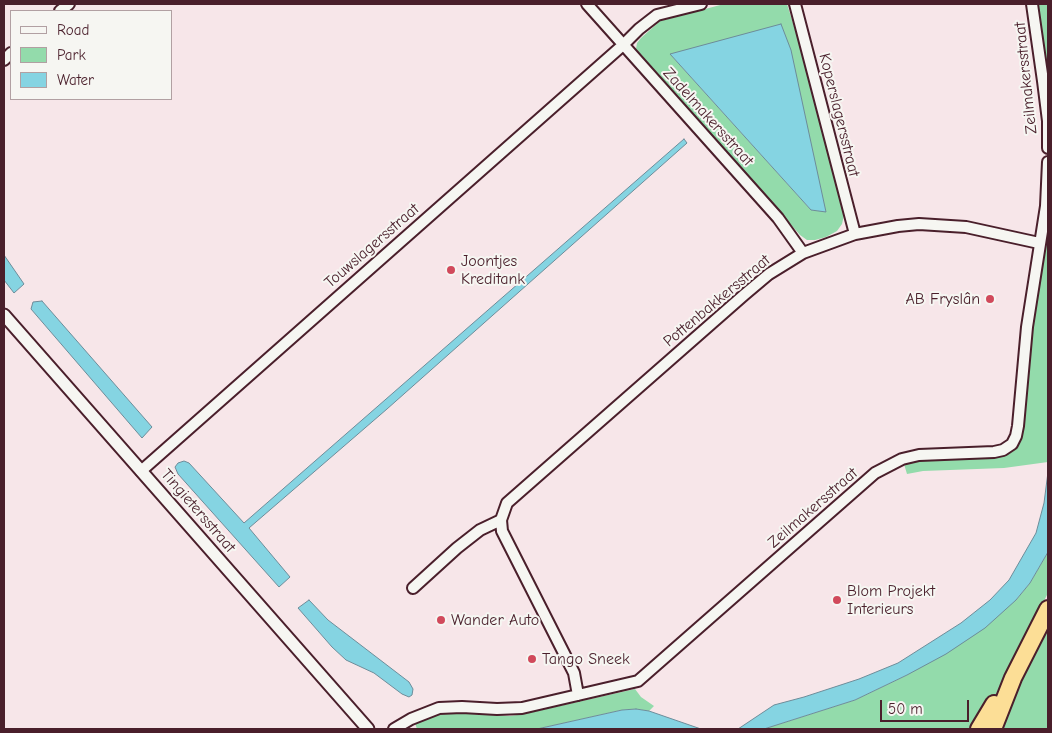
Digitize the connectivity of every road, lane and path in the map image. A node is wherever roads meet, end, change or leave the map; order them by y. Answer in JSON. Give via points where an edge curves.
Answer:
{"nodes":[{"id":1,"x":587,"y":4,"type":"edge"},
{"id":2,"x":701,"y":4,"type":"edge"},
{"id":3,"x":795,"y":4,"type":"edge"},
{"id":4,"x":1032,"y":4,"type":"edge"},
{"id":5,"x":624,"y":44,"type":"junction"},
{"id":6,"x":1048,"y":148,"type":"edge"},
{"id":7,"x":1048,"y":162,"type":"edge"},
{"id":8,"x":855,"y":234,"type":"junction"},
{"id":9,"x":1039,"y":243,"type":"junction"},
{"id":10,"x":803,"y":253,"type":"junction"},
{"id":11,"x":4,"y":316,"type":"edge"},
{"id":12,"x":141,"y":470,"type":"junction"},
{"id":13,"x":501,"y":520,"type":"junction"},
{"id":14,"x":413,"y":588,"type":"dead end"},
{"id":15,"x":1048,"y":609,"type":"edge"},
{"id":16,"x":1013,"y":678,"type":"junction"},
{"id":17,"x":578,"y":695,"type":"junction"},
{"id":18,"x":368,"y":729,"type":"edge"},
{"id":19,"x":394,"y":729,"type":"edge"},
{"id":20,"x":979,"y":729,"type":"edge"},
{"id":21,"x":993,"y":729,"type":"edge"}],
"edges":[{"from":1,"to":5,"type":"street","name":"Zadelmakersstraat"},
{"from":2,"to":5,"type":"street","via":[[657,15]]},
{"from":3,"to":8,"type":"street","name":"Koperslagersstraat"},
{"from":4,"to":6,"type":"street","name":"Zeilmakersstraat","via":[[1048,121]]},
{"from":5,"to":10,"type":"street","name":"Zadelmakersstraat","via":[[778,218]]},
{"from":5,"to":12,"type":"street","name":"Touwslagersstraat"},
{"from":7,"to":9,"type":"street","name":"Zeilmakersstraat","via":[[1046,206]]},
{"from":8,"to":9,"type":"street","name":"Pottenbakkersstraat","via":[[898,226],[942,225]]},
{"from":8,"to":10,"type":"street","name":"Pottenbakkersstraat"},
{"from":9,"to":17,"type":"street","name":"Zeilmakersstraat","via":[[1018,426],[1012,444],[994,452],[919,455],[889,464],[638,681]]},
{"from":10,"to":13,"type":"street","name":"Pottenbakkersstraat","via":[[744,295],[506,503]]},
{"from":11,"to":12,"type":"street","name":"Tingietersstraat"},
{"from":12,"to":18,"type":"street","name":"Tingietersstraat"},
{"from":13,"to":14,"type":"street","via":[[480,530]]},
{"from":13,"to":17,"type":"street","via":[[508,546],[574,673]]},
{"from":15,"to":16,"type":"highway"},
{"from":16,"to":20,"type":"highway"},
{"from":16,"to":21,"type":"highway"},
{"from":17,"to":19,"type":"street","name":"Zeilmakersstraat","via":[[522,708],[439,708]]}]}
